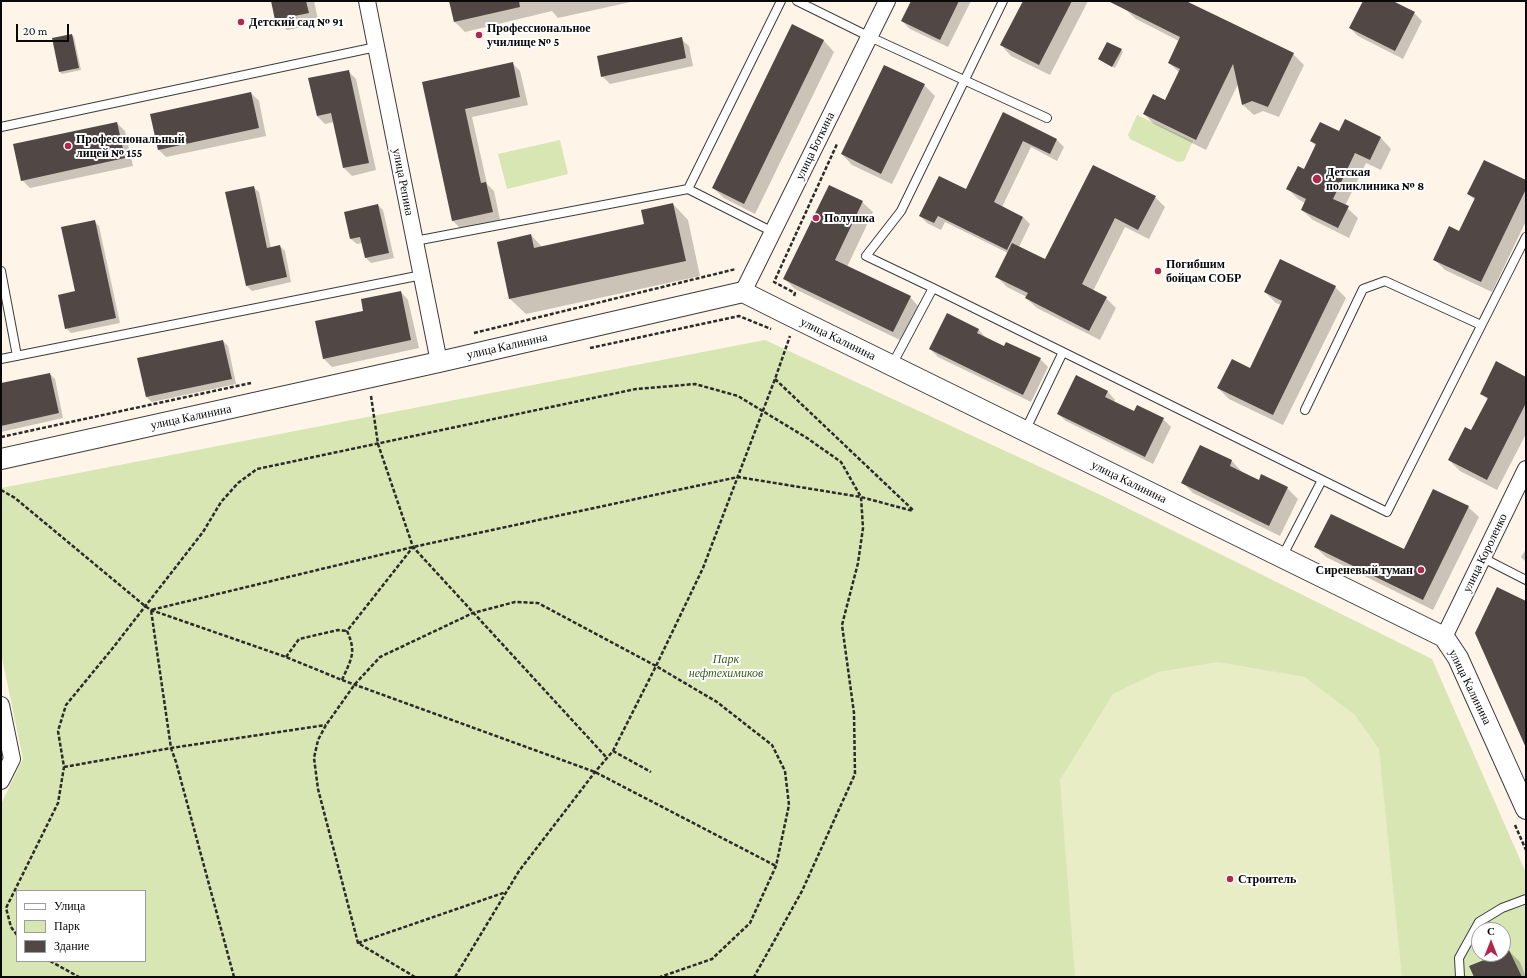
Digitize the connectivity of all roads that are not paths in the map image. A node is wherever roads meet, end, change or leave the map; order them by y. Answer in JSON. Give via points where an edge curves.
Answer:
{"nodes":[{"id":1,"x":367,"y":1,"type":"edge"},
{"id":2,"x":781,"y":1,"type":"edge"},
{"id":3,"x":797,"y":1,"type":"edge"},
{"id":4,"x":887,"y":1,"type":"edge"},
{"id":5,"x":1003,"y":1,"type":"edge"},
{"id":6,"x":870,"y":37,"type":"junction"},
{"id":7,"x":376,"y":47,"type":"junction"},
{"id":8,"x":964,"y":80,"type":"junction"},
{"id":9,"x":1047,"y":118,"type":"dead end"},
{"id":10,"x":1,"y":127,"type":"edge"},
{"id":11,"x":688,"y":189,"type":"junction"},
{"id":12,"x":773,"y":232,"type":"junction"},
{"id":13,"x":1526,"y":238,"type":"edge"},
{"id":14,"x":415,"y":241,"type":"junction"},
{"id":15,"x":1,"y":271,"type":"edge"},
{"id":16,"x":422,"y":275,"type":"junction"},
{"id":17,"x":933,"y":288,"type":"junction"},
{"id":18,"x":743,"y":292,"type":"junction"},
{"id":19,"x":1481,"y":325,"type":"junction"},
{"id":20,"x":1063,"y":352,"type":"junction"},
{"id":21,"x":17,"y":356,"type":"junction"},
{"id":22,"x":1,"y":359,"type":"edge"},
{"id":23,"x":439,"y":362,"type":"junction"},
{"id":24,"x":892,"y":365,"type":"junction"},
{"id":25,"x":1305,"y":410,"type":"dead end"},
{"id":26,"x":1025,"y":431,"type":"junction"},
{"id":27,"x":1,"y":458,"type":"edge"},
{"id":28,"x":1526,"y":469,"type":"edge"},
{"id":29,"x":1322,"y":480,"type":"junction"},
{"id":30,"x":1282,"y":557,"type":"junction"},
{"id":31,"x":1483,"y":558,"type":"junction"},
{"id":32,"x":1526,"y":580,"type":"edge"},
{"id":33,"x":1444,"y":637,"type":"junction"},
{"id":34,"x":1,"y":705,"type":"edge"},
{"id":35,"x":1,"y":781,"type":"edge"},
{"id":36,"x":1521,"y":782,"type":"edge"},
{"id":37,"x":1520,"y":815,"type":"edge"},
{"id":38,"x":1526,"y":899,"type":"edge"},
{"id":39,"x":1460,"y":977,"type":"edge"}],
"edges":[{"from":1,"to":7,"type":"street","name":"улица Репина"},
{"from":2,"to":11,"type":"lane"},
{"from":3,"to":6,"type":"lane"},
{"from":4,"to":6,"type":"street","name":"улица Боткина"},
{"from":5,"to":8,"type":"lane"},
{"from":6,"to":8,"type":"lane"},
{"from":6,"to":12,"type":"street","name":"улица Боткина"},
{"from":7,"to":10,"type":"lane"},
{"from":7,"to":14,"type":"street","name":"улица Репина"},
{"from":8,"to":9,"type":"lane"},
{"from":8,"to":17,"type":"lane","via":[[901,211],[866,256]]},
{"from":11,"to":12,"type":"lane"},
{"from":11,"to":14,"type":"lane"},
{"from":12,"to":18,"type":"street","name":"улица Боткина"},
{"from":13,"to":19,"type":"lane"},
{"from":14,"to":16,"type":"street","name":"улица Репина"},
{"from":15,"to":21,"type":"lane"},
{"from":16,"to":21,"type":"lane"},
{"from":16,"to":23,"type":"street","name":"улица Репина"},
{"from":17,"to":20,"type":"lane"},
{"from":17,"to":24,"type":"lane"},
{"from":18,"to":23,"type":"street","name":"улица Калинина"},
{"from":18,"to":24,"type":"street","name":"улица Калинина"},
{"from":19,"to":25,"type":"lane","via":[[1385,281],[1364,289]]},
{"from":19,"to":29,"type":"lane","via":[[1387,512]]},
{"from":20,"to":26,"type":"lane"},
{"from":20,"to":29,"type":"lane"},
{"from":21,"to":22,"type":"lane"},
{"from":23,"to":27,"type":"street","name":"улица Калинина"},
{"from":24,"to":26,"type":"street","name":"улица Калинина"},
{"from":26,"to":30,"type":"street","name":"улица Калинина"},
{"from":28,"to":31,"type":"street","name":"улица Короленко"},
{"from":29,"to":30,"type":"lane"},
{"from":30,"to":33,"type":"street","name":"улица Калинина"},
{"from":31,"to":32,"type":"lane"},
{"from":31,"to":33,"type":"street","name":"улица Короленко"},
{"from":33,"to":36,"type":"street","name":"улица Калинина","via":[[1458,658]]},
{"from":34,"to":35,"type":"street","via":[[12,759]]},
{"from":36,"to":37,"type":"street","name":"улица Калинина"},
{"from":38,"to":39,"type":"lane","via":[[1502,908],[1479,922],[1459,958]]}]}
